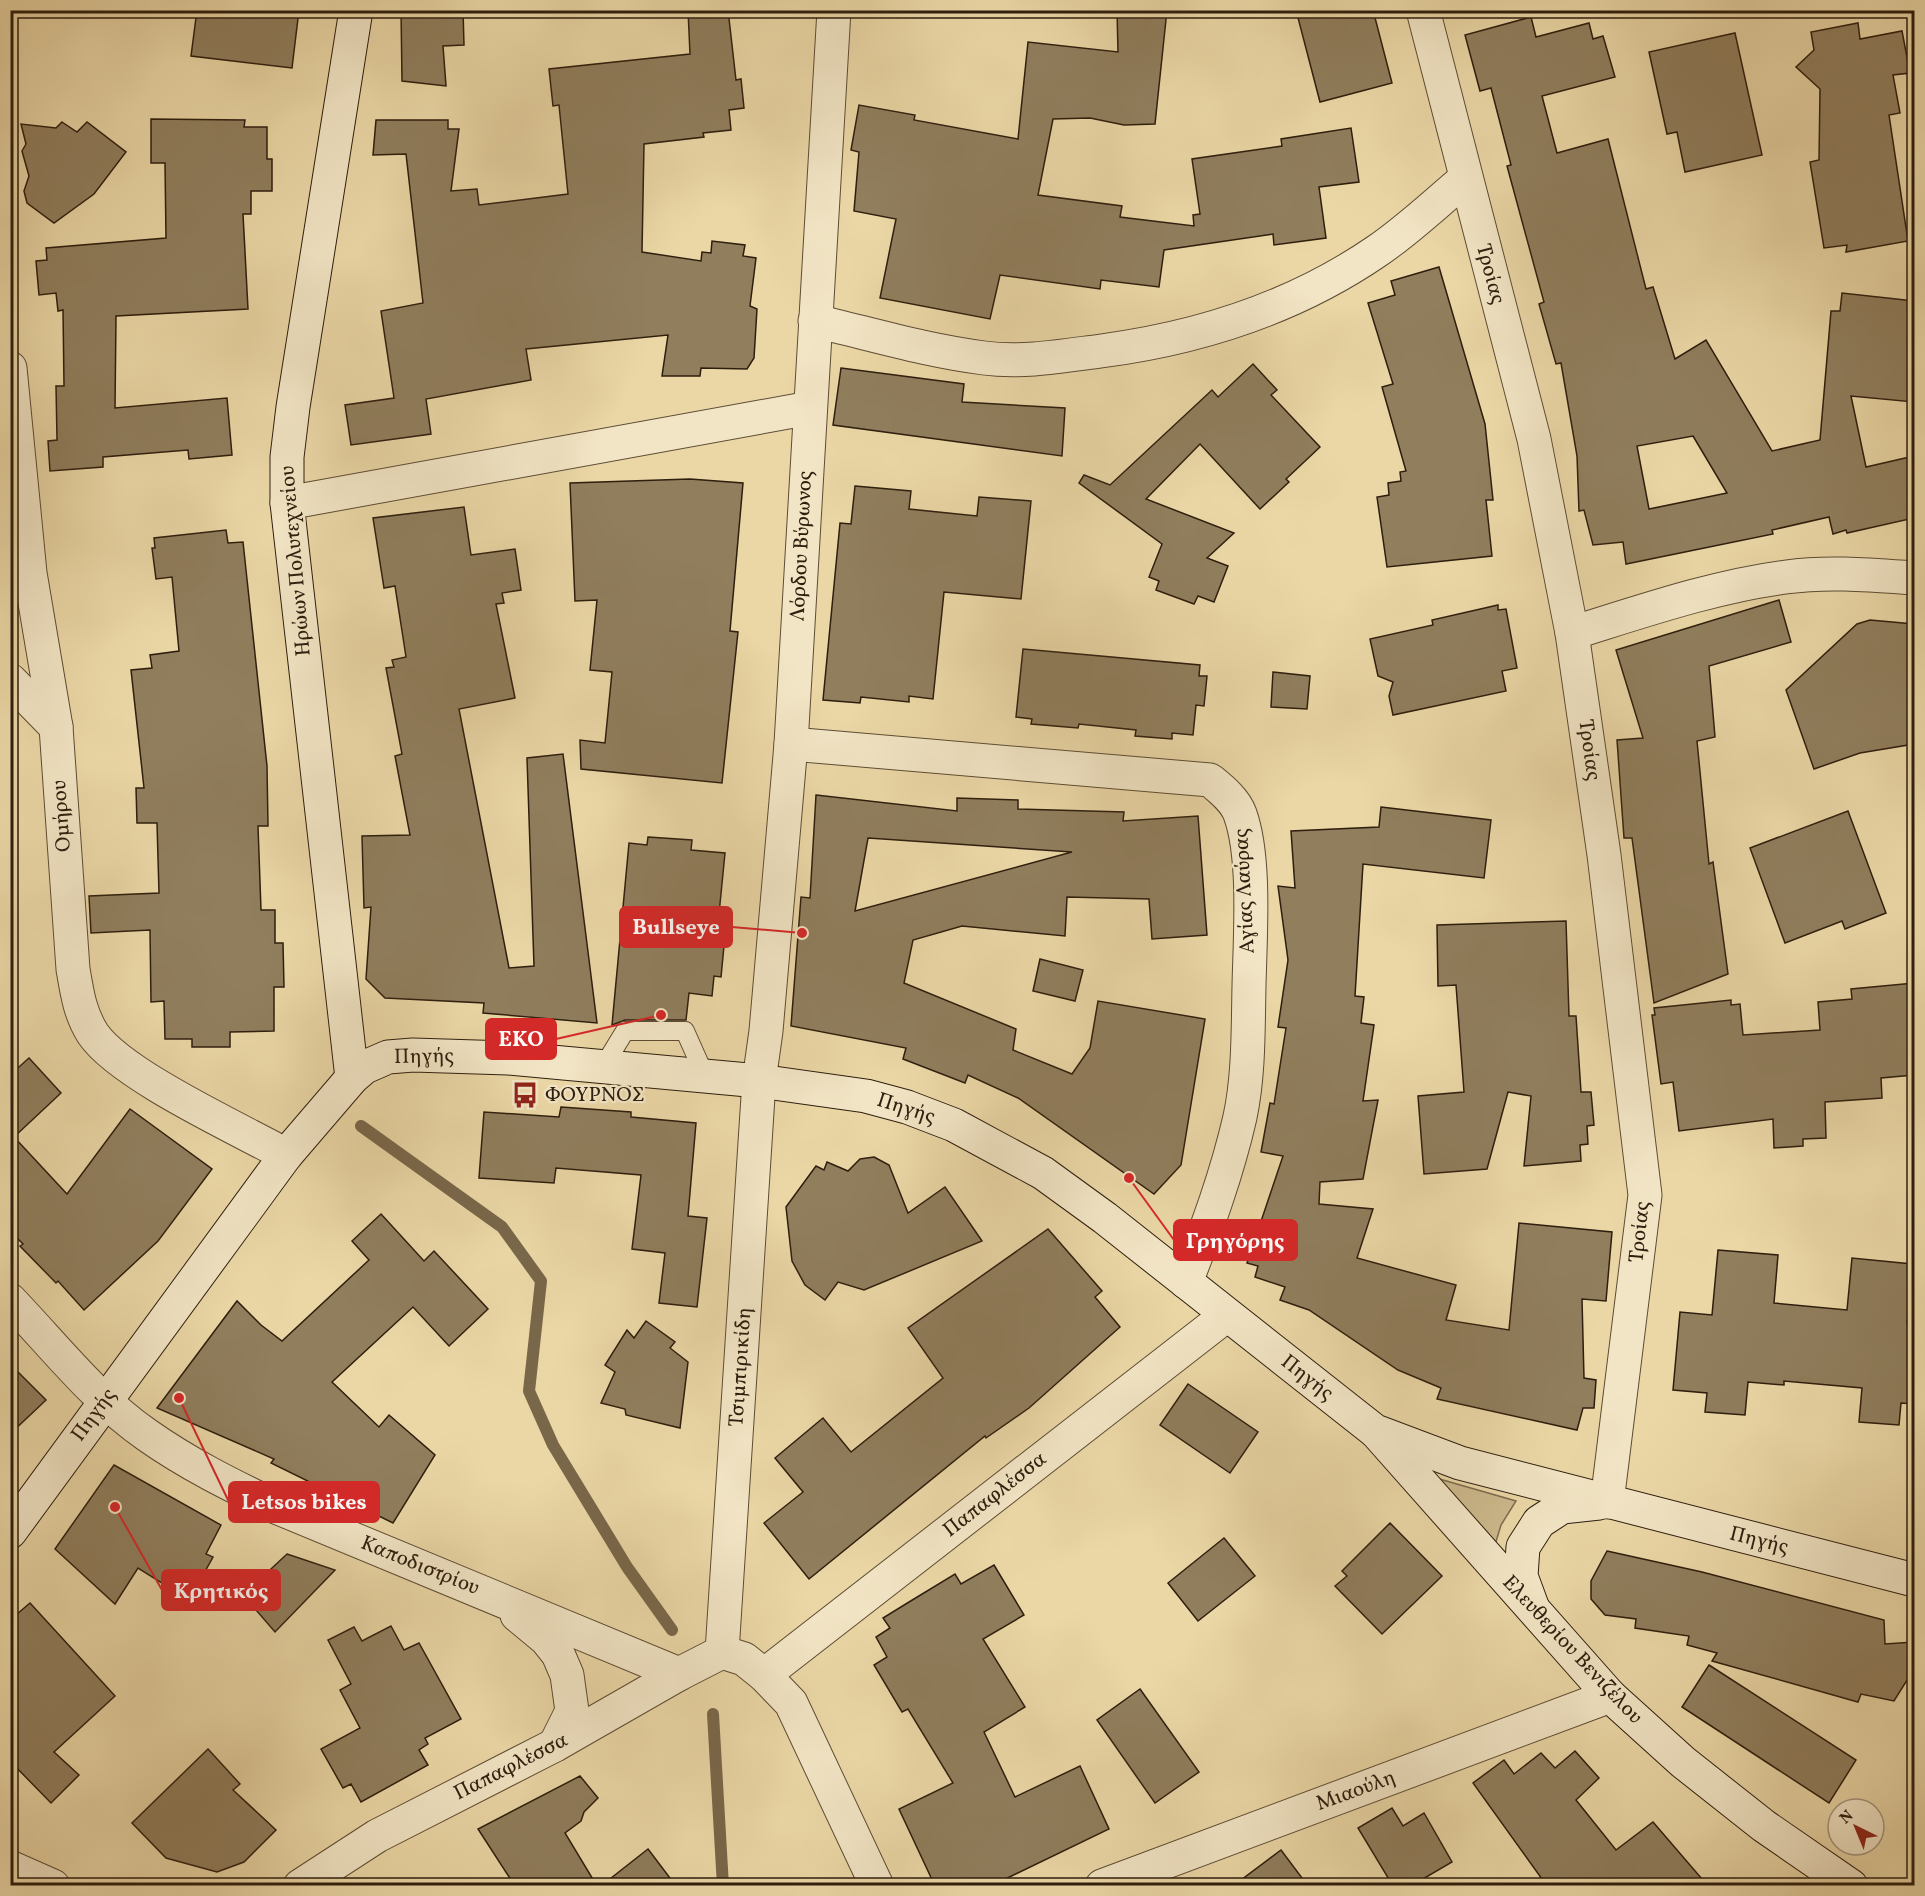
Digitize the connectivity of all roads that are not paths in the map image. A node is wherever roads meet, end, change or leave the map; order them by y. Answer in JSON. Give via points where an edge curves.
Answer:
{"nodes":[{"id":1,"x":356,"y":10,"type":"edge"},
{"id":2,"x":834,"y":10,"type":"edge"},
{"id":3,"x":1423,"y":10,"type":"edge"},
{"id":4,"x":1465,"y":179,"type":"junction"},
{"id":5,"x":815,"y":321,"type":"junction"},
{"id":6,"x":10,"y":368,"type":"edge"},
{"id":7,"x":810,"y":408,"type":"junction"},
{"id":8,"x":287,"y":503,"type":"junction"},
{"id":9,"x":1914,"y":578,"type":"edge"},
{"id":10,"x":20,"y":582,"type":"edge"},
{"id":11,"x":1572,"y":633,"type":"junction"},
{"id":12,"x":10,"y":680,"type":"edge"},
{"id":13,"x":56,"y":727,"type":"junction"},
{"id":14,"x":790,"y":744,"type":"junction"},
{"id":15,"x":603,"y":1067,"type":"junction"},
{"id":16,"x":705,"y":1076,"type":"junction"},
{"id":17,"x":352,"y":1078,"type":"junction"},
{"id":18,"x":759,"y":1081,"type":"junction"},
{"id":19,"x":286,"y":1155,"type":"junction"},
{"id":20,"x":1186,"y":1282,"type":"junction"},
{"id":21,"x":10,"y":1300,"type":"edge"},
{"id":22,"x":1227,"y":1315,"type":"junction"},
{"id":23,"x":105,"y":1400,"type":"junction"},
{"id":24,"x":1375,"y":1431,"type":"junction"},
{"id":25,"x":1607,"y":1502,"type":"junction"},
{"id":26,"x":10,"y":1532,"type":"edge"},
{"id":27,"x":1914,"y":1580,"type":"edge"},
{"id":28,"x":495,"y":1597,"type":"junction"},
{"id":29,"x":1534,"y":1612,"type":"junction"},
{"id":30,"x":723,"y":1652,"type":"junction"},
{"id":31,"x":679,"y":1674,"type":"junction"},
{"id":32,"x":764,"y":1675,"type":"junction"},
{"id":33,"x":1610,"y":1696,"type":"junction"},
{"id":34,"x":555,"y":1745,"type":"junction"},
{"id":35,"x":10,"y":1867,"type":"edge"},
{"id":36,"x":53,"y":1886,"type":"edge"},
{"id":37,"x":300,"y":1886,"type":"edge"},
{"id":38,"x":878,"y":1886,"type":"edge"},
{"id":39,"x":1102,"y":1886,"type":"edge"},
{"id":40,"x":1851,"y":1886,"type":"edge"}],
"edges":[{"from":1,"to":8,"type":"street","name":"Ηρώων Πολυτεχνείου","via":[[293,407]]},
{"from":2,"to":5,"type":"street","name":"Λόρδου Βύρωνος"},
{"from":3,"to":4,"type":"street","name":"Τροίας"},
{"from":4,"to":5,"type":"street","via":[[1378,250],[1326,282],[1263,312],[1203,333],[1036,360],[985,358],[930,349]]},
{"from":4,"to":11,"type":"street","name":"Τροίας","via":[[1534,439]]},
{"from":5,"to":7,"type":"street","name":"Λόρδου Βύρωνος"},
{"from":6,"to":10,"type":"street","name":"Ομήρου"},
{"from":7,"to":8,"type":"street"},
{"from":7,"to":14,"type":"street","name":"Λόρδου Βύρωνος"},
{"from":8,"to":17,"type":"street","name":"Ηρώων Πολυτεχνείου"},
{"from":9,"to":11,"type":"street","via":[[1850,574],[1785,577],[1683,600]]},
{"from":10,"to":13,"type":"street","name":"Ομήρου"},
{"from":11,"to":25,"type":"street","name":"Τροίας","via":[[1604,855],[1645,1195]]},
{"from":12,"to":13,"type":"street"},
{"from":13,"to":19,"type":"street","name":"Ομήρου","via":[[78,1006],[94,1035],[118,1059]]},
{"from":14,"to":18,"type":"street","name":"Λόρδου Βύρωνος"},
{"from":14,"to":20,"type":"street","name":"Αγίας Λαύρας","via":[[1210,780],[1240,811],[1247,839],[1251,920],[1246,1066],[1240,1115],[1220,1193]]},
{"from":15,"to":16,"type":"street","name":"Πηγής"},
{"from":15,"to":16,"type":"lane","via":[[625,1031],[685,1031]]},
{"from":15,"to":17,"type":"street","name":"Πηγής","via":[[413,1054],[378,1060]]},
{"from":16,"to":18,"type":"street","name":"Πηγής"},
{"from":17,"to":19,"type":"street","name":"Πηγής"},
{"from":18,"to":20,"type":"street","name":"Πηγής","via":[[866,1096],[954,1125],[1043,1173]]},
{"from":18,"to":30,"type":"street","name":"Τσιμπιρικίδη"},
{"from":19,"to":23,"type":"street","name":"Πηγής"},
{"from":20,"to":22,"type":"street","name":"Πηγής"},
{"from":21,"to":23,"type":"street","name":"Καποδιστρίου"},
{"from":22,"to":24,"type":"street","name":"Πηγής"},
{"from":22,"to":32,"type":"street","name":"Παπαφλέσσα"},
{"from":23,"to":26,"type":"street","name":"Πηγής"},
{"from":23,"to":28,"type":"street","name":"Καποδιστρίου","via":[[146,1435],[214,1477],[276,1507]]},
{"from":24,"to":25,"type":"street","name":"Πηγής","via":[[1460,1463]]},
{"from":24,"to":29,"type":"street","name":"Ελευθερίου Βενιζέλου"},
{"from":25,"to":27,"type":"street","name":"Πηγής"},
{"from":25,"to":29,"type":"street","via":[[1562,1508],[1539,1522],[1523,1547],[1521,1576]]},
{"from":28,"to":31,"type":"street","name":"Καποδιστρίου"},
{"from":28,"to":34,"type":"street","via":[[546,1639],[567,1675],[572,1711]]},
{"from":29,"to":33,"type":"street","name":"Ελευθερίου Βενιζέλου"},
{"from":30,"to":31,"type":"street","name":"Παπαφλέσσα"},
{"from":30,"to":32,"type":"street","via":[[744,1659]]},
{"from":31,"to":34,"type":"street","name":"Παπαφλέσσα"},
{"from":32,"to":38,"type":"street","via":[[791,1703]]},
{"from":33,"to":39,"type":"street","name":"Μιαούλη"},
{"from":33,"to":40,"type":"street","name":"Ελευθερίου Βενιζέλου","via":[[1737,1805]]},
{"from":34,"to":37,"type":"street","name":"Παπαφλέσσα","via":[[377,1836]]},
{"from":35,"to":36,"type":"street"}]}
